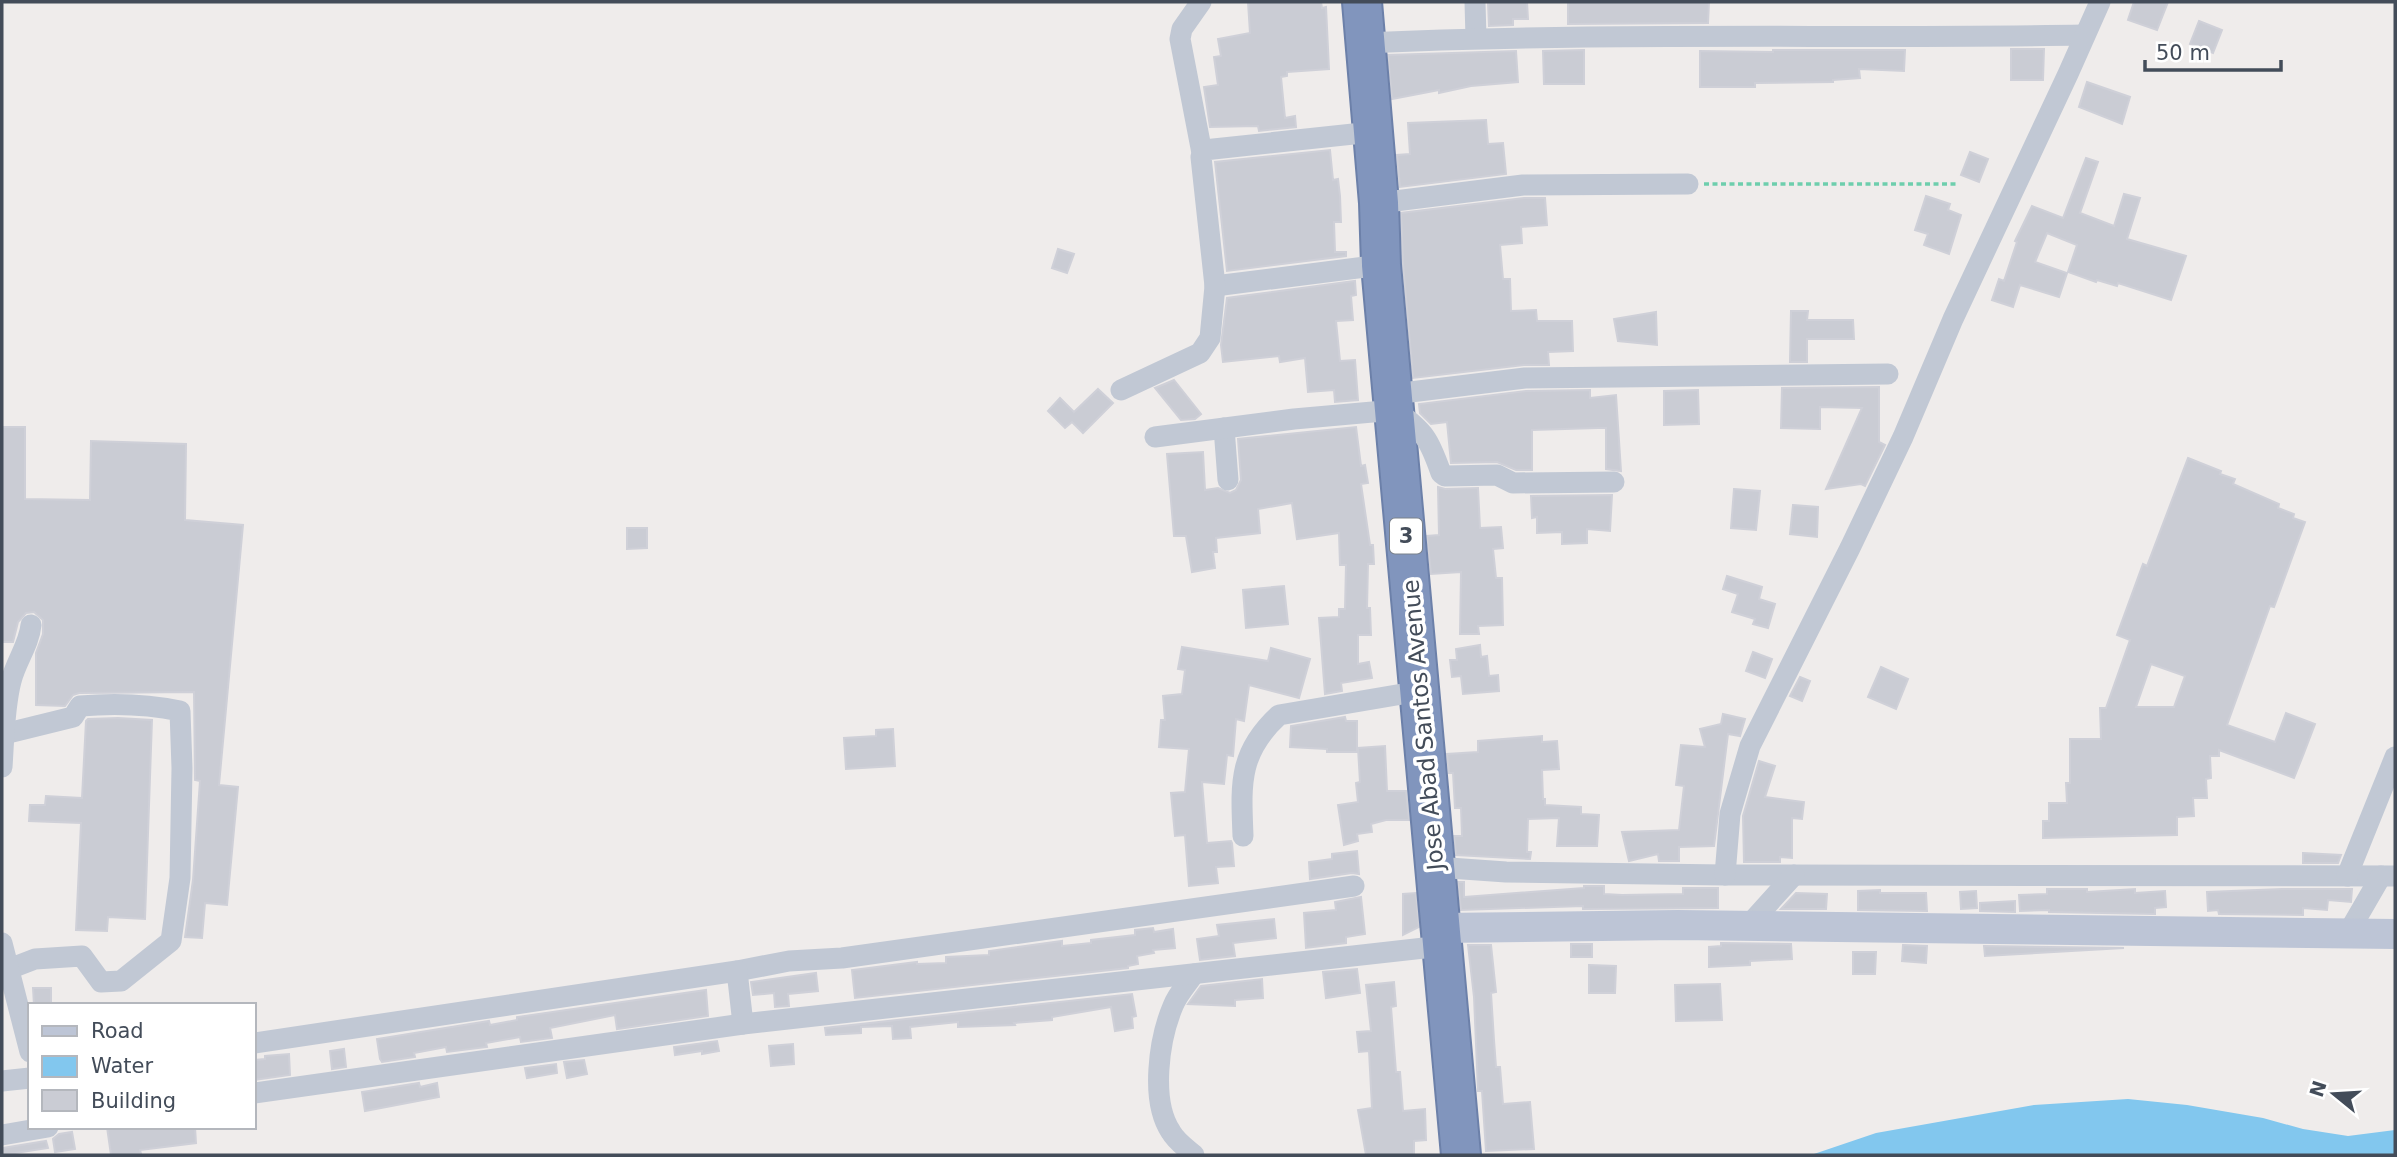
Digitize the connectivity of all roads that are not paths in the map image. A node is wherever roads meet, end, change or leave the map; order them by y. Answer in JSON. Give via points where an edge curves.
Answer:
{"nodes":[{"id":1,"x":1201,"y":2,"type":"edge"},
{"id":2,"x":1362,"y":2,"type":"edge"},
{"id":3,"x":1475,"y":2,"type":"edge"},
{"id":4,"x":2100,"y":2,"type":"edge"},
{"id":5,"x":2084,"y":35,"type":"junction"},
{"id":6,"x":1476,"y":37,"type":"junction"},
{"id":7,"x":1364,"y":43,"type":"junction"},
{"id":8,"x":1372,"y":132,"type":"junction"},
{"id":9,"x":1202,"y":153,"type":"junction"},
{"id":10,"x":1688,"y":184,"type":"road end"},
{"id":11,"x":1379,"y":203,"type":"junction"},
{"id":12,"x":1381,"y":265,"type":"junction"},
{"id":13,"x":1215,"y":286,"type":"junction"},
{"id":14,"x":1888,"y":374,"type":"dead end"},
{"id":15,"x":1121,"y":390,"type":"dead end"},
{"id":16,"x":1394,"y":402,"type":"junction"},
{"id":17,"x":1224,"y":428,"type":"junction"},
{"id":18,"x":1155,"y":437,"type":"dead end"},
{"id":19,"x":1228,"y":480,"type":"dead end"},
{"id":20,"x":1614,"y":482,"type":"dead end"},
{"id":21,"x":31,"y":625,"type":"dead end"},
{"id":22,"x":1420,"y":691,"type":"junction"},
{"id":23,"x":4,"y":734,"type":"junction"},
{"id":24,"x":2395,"y":757,"type":"edge"},
{"id":25,"x":2,"y":767,"type":"edge"},
{"id":26,"x":1243,"y":836,"type":"dead end"},
{"id":27,"x":1434,"y":867,"type":"junction"},
{"id":28,"x":1725,"y":875,"type":"junction"},
{"id":29,"x":1794,"y":875,"type":"junction"},
{"id":30,"x":2347,"y":876,"type":"junction"},
{"id":31,"x":2388,"y":876,"type":"edge"},
{"id":32,"x":1354,"y":886,"type":"dead end"},
{"id":33,"x":1747,"y":927,"type":"junction"},
{"id":34,"x":2348,"y":933,"type":"junction"},
{"id":35,"x":2395,"y":933,"type":"edge"},
{"id":36,"x":1442,"y":937,"type":"junction"},
{"id":37,"x":2,"y":943,"type":"edge"},
{"id":38,"x":9,"y":968,"type":"junction"},
{"id":39,"x":737,"y":971,"type":"junction"},
{"id":40,"x":1194,"y":974,"type":"junction"},
{"id":41,"x":743,"y":1024,"type":"junction"},
{"id":42,"x":28,"y":1044,"type":"edge"},
{"id":43,"x":256,"y":1044,"type":"edge"},
{"id":44,"x":28,"y":1078,"type":"edge"},
{"id":45,"x":2,"y":1082,"type":"edge"},
{"id":46,"x":256,"y":1093,"type":"edge"},
{"id":47,"x":36,"y":1129,"type":"edge"},
{"id":48,"x":2,"y":1135,"type":"edge"},
{"id":49,"x":1194,"y":1155,"type":"edge"},
{"id":50,"x":1461,"y":1155,"type":"edge"}],
"edges":[{"from":1,"to":9,"type":"street","via":[[1180,39]]},
{"from":2,"to":7,"type":"highway","name":"Jose Abad Santos Avenue","number":"3"},
{"from":3,"to":6,"type":"street"},
{"from":4,"to":5,"type":"street"},
{"from":5,"to":6,"type":"street"},
{"from":5,"to":28,"type":"street","via":[[1897,449],[1750,746],[1730,814]]},
{"from":6,"to":7,"type":"street"},
{"from":7,"to":8,"type":"highway","name":"Jose Abad Santos Avenue","number":"3"},
{"from":8,"to":9,"type":"street","via":[[1211,148]]},
{"from":8,"to":11,"type":"highway","name":"Jose Abad Santos Avenue","number":"3"},
{"from":9,"to":13,"type":"street"},
{"from":10,"to":11,"type":"street","via":[[1523,185]]},
{"from":11,"to":12,"type":"highway","name":"Jose Abad Santos Avenue","number":"3"},
{"from":12,"to":13,"type":"street"},
{"from":12,"to":16,"type":"highway","name":"Jose Abad Santos Avenue","number":"3"},
{"from":13,"to":15,"type":"street","via":[[1210,338],[1200,353]]},
{"from":14,"to":16,"type":"street","via":[[1525,378]]},
{"from":16,"to":17,"type":"street"},
{"from":16,"to":20,"type":"street","via":[[1426,437],[1446,476],[1497,475],[1513,483]]},
{"from":16,"to":22,"type":"highway","name":"Jose Abad Santos Avenue","number":"3"},
{"from":17,"to":18,"type":"street"},
{"from":17,"to":19,"type":"street"},
{"from":21,"to":23,"type":"street","via":[[12,678]]},
{"from":22,"to":26,"type":"street","via":[[1279,715],[1264,729],[1248,757],[1241,785]]},
{"from":22,"to":27,"type":"highway","name":"Jose Abad Santos Avenue","number":"3"},
{"from":23,"to":25,"type":"street"},
{"from":23,"to":38,"type":"street","via":[[73,718],[80,706],[154,706],[180,712],[182,748],[180,878],[171,941],[121,981],[111,983],[101,982],[82,956],[34,958]]},
{"from":24,"to":30,"type":"street"},
{"from":27,"to":28,"type":"street"},
{"from":27,"to":36,"type":"highway","name":"Jose Abad Santos Avenue","number":"3"},
{"from":28,"to":29,"type":"street"},
{"from":29,"to":30,"type":"street"},
{"from":29,"to":33,"type":"street"},
{"from":30,"to":31,"type":"street"},
{"from":31,"to":34,"type":"street"},
{"from":32,"to":39,"type":"street"},
{"from":33,"to":34,"type":"street"},
{"from":33,"to":36,"type":"street","via":[[1585,925]]},
{"from":34,"to":35,"type":"street"},
{"from":36,"to":40,"type":"street"},
{"from":36,"to":50,"type":"highway","name":"Jose Abad Santos Avenue","number":"3"},
{"from":37,"to":38,"type":"street"},
{"from":38,"to":42,"type":"street"},
{"from":39,"to":41,"type":"street"},
{"from":39,"to":43,"type":"street"},
{"from":40,"to":41,"type":"street"},
{"from":40,"to":49,"type":"street","via":[[1173,1004],[1162,1041],[1159,1082],[1160,1110],[1171,1133]]},
{"from":41,"to":46,"type":"street"},
{"from":44,"to":45,"type":"street"},
{"from":47,"to":48,"type":"street"}]}
